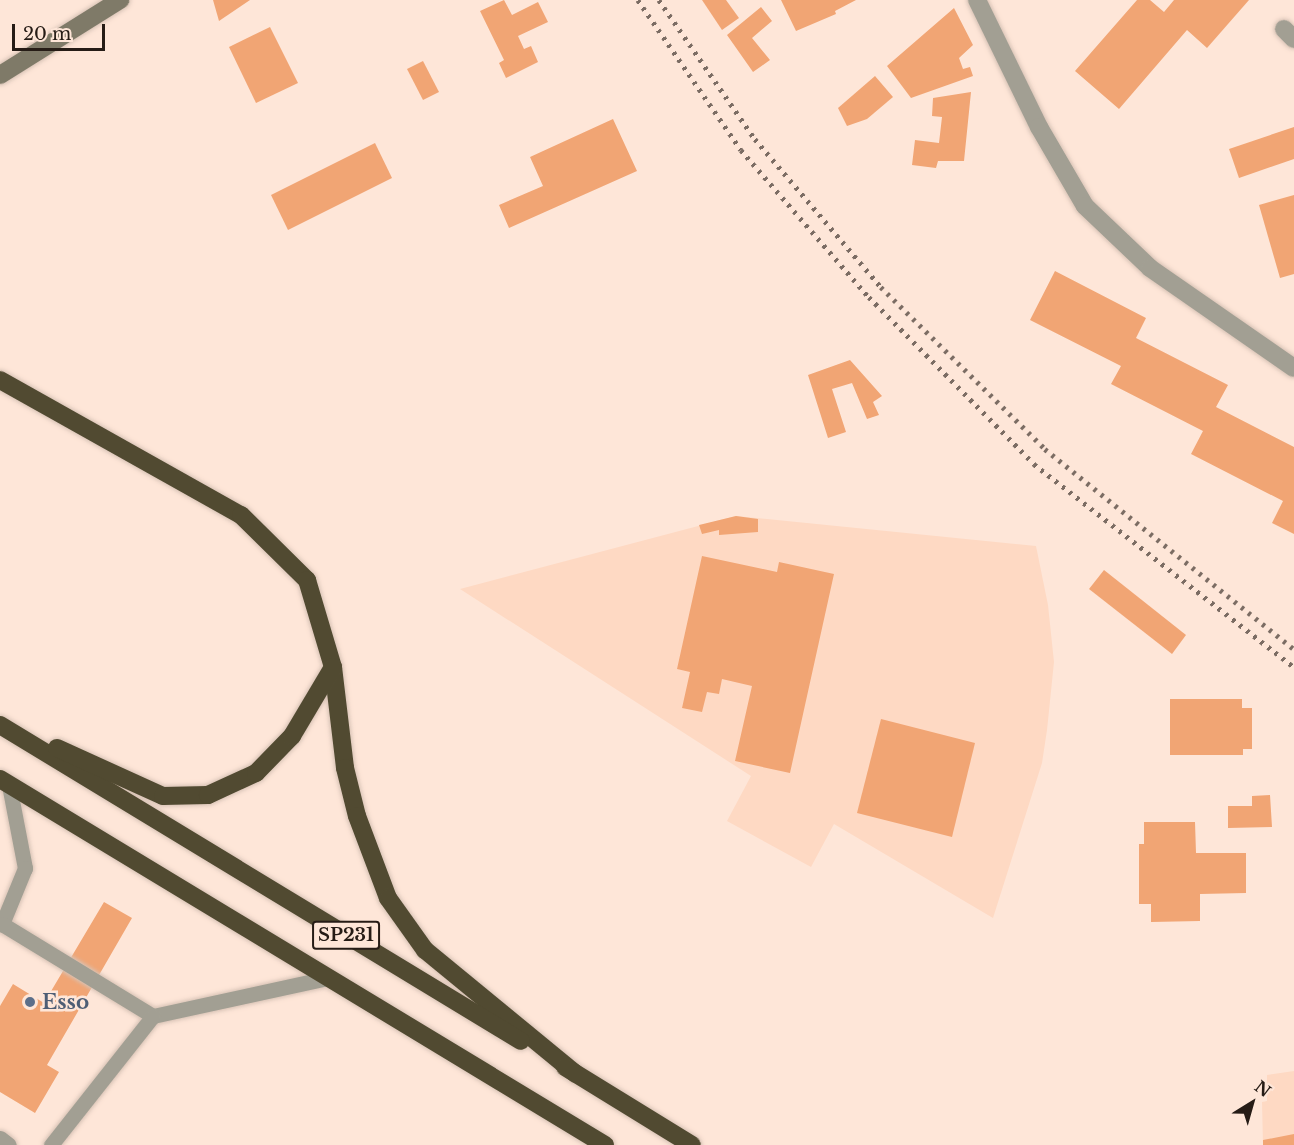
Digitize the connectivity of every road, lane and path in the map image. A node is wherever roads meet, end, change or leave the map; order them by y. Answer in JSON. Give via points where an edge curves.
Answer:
{"nodes":[{"id":1,"x":120,"y":0,"type":"edge"},
{"id":2,"x":977,"y":0,"type":"edge"},
{"id":3,"x":0,"y":75,"type":"edge"},
{"id":4,"x":1294,"y":368,"type":"edge"},
{"id":5,"x":0,"y":381,"type":"edge"},
{"id":6,"x":333,"y":667,"type":"junction"},
{"id":7,"x":0,"y":724,"type":"edge"},
{"id":8,"x":4,"y":782,"type":"edge"},
{"id":9,"x":1,"y":925,"type":"edge"},
{"id":10,"x":328,"y":978,"type":"junction"},
{"id":11,"x":153,"y":1016,"type":"junction"},
{"id":12,"x":576,"y":1074,"type":"junction"},
{"id":13,"x":0,"y":1138,"type":"edge"},
{"id":14,"x":9,"y":1145,"type":"edge"},
{"id":15,"x":51,"y":1145,"type":"edge"},
{"id":16,"x":605,"y":1145,"type":"edge"},
{"id":17,"x":692,"y":1145,"type":"edge"}],
"edges":[{"from":1,"to":3,"type":"main road"},
{"from":2,"to":4,"type":"street","via":[[1039,127],[1085,206],[1150,268]]},
{"from":5,"to":6,"type":"highway","via":[[241,515],[307,580]]},
{"from":6,"to":7,"type":"highway","via":[[291,736],[256,773],[208,795],[162,796]]},
{"from":6,"to":12,"type":"highway","via":[[352,797],[388,898],[425,950]]},
{"from":7,"to":12,"type":"highway","number":"SP231"},
{"from":8,"to":9,"type":"lane","via":[[25,868]]},
{"from":8,"to":10,"type":"highway","number":"SP231"},
{"from":9,"to":11,"type":"lane"},
{"from":10,"to":11,"type":"lane"},
{"from":10,"to":16,"type":"highway","number":"SP231"},
{"from":11,"to":15,"type":"lane"},
{"from":12,"to":17,"type":"highway","number":"SP231"},
{"from":13,"to":14,"type":"lane"}]}
